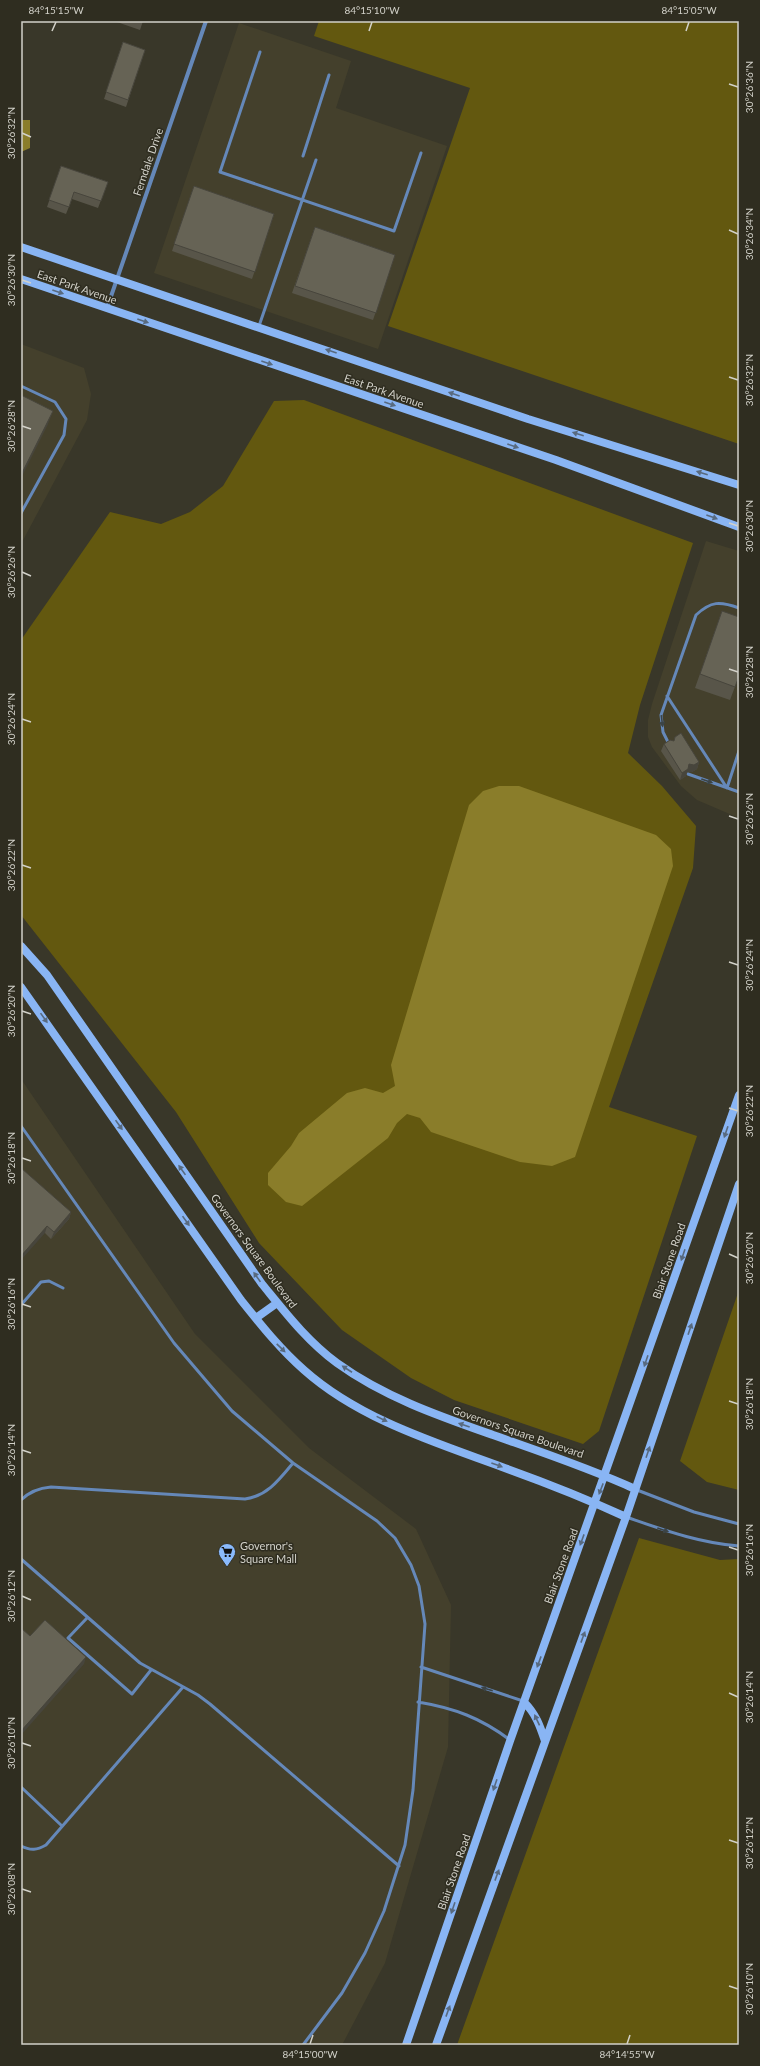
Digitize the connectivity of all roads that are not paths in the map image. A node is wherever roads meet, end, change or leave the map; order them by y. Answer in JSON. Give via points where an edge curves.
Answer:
{"nodes":[{"id":1,"x":206,"y":21,"type":"edge"},
{"id":2,"x":260,"y":52,"type":"dead end"},
{"id":3,"x":329,"y":75,"type":"dead end"},
{"id":4,"x":421,"y":153,"type":"dead end"},
{"id":5,"x":303,"y":156,"type":"dead end"},
{"id":6,"x":316,"y":160,"type":"dead end"},
{"id":7,"x":302,"y":200,"type":"junction"},
{"id":8,"x":21,"y":247,"type":"edge"},
{"id":9,"x":21,"y":279,"type":"edge"},
{"id":10,"x":117,"y":279,"type":"junction"},
{"id":11,"x":107,"y":308,"type":"junction"},
{"id":12,"x":259,"y":326,"type":"junction"},
{"id":13,"x":21,"y":386,"type":"edge"},
{"id":14,"x":739,"y":484,"type":"edge"},
{"id":15,"x":21,"y":513,"type":"edge"},
{"id":16,"x":739,"y":527,"type":"edge"},
{"id":17,"x":739,"y":608,"type":"edge"},
{"id":18,"x":667,"y":696,"type":"junction"},
{"id":19,"x":670,"y":746,"type":"edge"},
{"id":20,"x":739,"y":751,"type":"edge"},
{"id":21,"x":688,"y":774,"type":"edge"},
{"id":22,"x":727,"y":788,"type":"junction"},
{"id":23,"x":739,"y":792,"type":"edge"},
{"id":24,"x":21,"y":946,"type":"edge"},
{"id":25,"x":21,"y":987,"type":"edge"},
{"id":26,"x":739,"y":1095,"type":"edge"},
{"id":27,"x":21,"y":1126,"type":"edge"},
{"id":28,"x":739,"y":1184,"type":"edge"},
{"id":29,"x":63,"y":1288,"type":"dead end"},
{"id":30,"x":277,"y":1303,"type":"junction"},
{"id":31,"x":21,"y":1305,"type":"edge"},
{"id":32,"x":256,"y":1318,"type":"junction"},
{"id":33,"x":293,"y":1463,"type":"junction"},
{"id":34,"x":606,"y":1476,"type":"junction"},
{"id":35,"x":635,"y":1489,"type":"junction"},
{"id":36,"x":21,"y":1500,"type":"edge"},
{"id":37,"x":595,"y":1503,"type":"junction"},
{"id":38,"x":626,"y":1517,"type":"junction"},
{"id":39,"x":739,"y":1524,"type":"edge"},
{"id":40,"x":739,"y":1546,"type":"edge"},
{"id":41,"x":21,"y":1559,"type":"edge"},
{"id":42,"x":87,"y":1618,"type":"junction"},
{"id":43,"x":421,"y":1667,"type":"junction"},
{"id":44,"x":151,"y":1670,"type":"junction"},
{"id":45,"x":183,"y":1687,"type":"junction"},
{"id":46,"x":418,"y":1702,"type":"junction"},
{"id":47,"x":524,"y":1702,"type":"junction"},
{"id":48,"x":510,"y":1741,"type":"junction"},
{"id":49,"x":545,"y":1741,"type":"junction"},
{"id":50,"x":21,"y":1788,"type":"edge"},
{"id":51,"x":62,"y":1826,"type":"junction"},
{"id":52,"x":21,"y":1846,"type":"edge"},
{"id":53,"x":399,"y":1866,"type":"junction"},
{"id":54,"x":303,"y":2045,"type":"edge"},
{"id":55,"x":406,"y":2045,"type":"edge"},
{"id":56,"x":436,"y":2045,"type":"edge"}],
"edges":[{"from":1,"to":10,"type":"street","name":"Ferndale Drive"},
{"from":2,"to":7,"type":"lane","via":[[220,172]]},
{"from":3,"to":5,"type":"lane"},
{"from":4,"to":7,"type":"lane","via":[[394,231]]},
{"from":6,"to":7,"type":"lane"},
{"from":7,"to":12,"type":"lane"},
{"from":8,"to":10,"type":"main road","name":"East Park Avenue"},
{"from":9,"to":11,"type":"main road","name":"East Park Avenue","one_way":true},
{"from":10,"to":11,"type":"street","name":"Ferndale Drive"},
{"from":10,"to":12,"type":"main road","name":"East Park Avenue"},
{"from":11,"to":16,"type":"main road","name":"East Park Avenue","one_way":true,"via":[[556,460]]},
{"from":14,"to":12,"type":"main road","name":"East Park Avenue","one_way":true,"via":[[528,419]]},
{"from":13,"to":15,"type":"lane","via":[[55,402],[66,419],[64,435]]},
{"from":17,"to":18,"type":"lane","via":[[727,604],[706,605],[696,615]]},
{"from":18,"to":19,"type":"lane","one_way":true,"via":[[661,715],[663,732]]},
{"from":18,"to":22,"type":"lane"},
{"from":20,"to":22,"type":"lane"},
{"from":21,"to":22,"type":"lane","one_way":true},
{"from":22,"to":23,"type":"lane"},
{"from":30,"to":24,"type":"main road","name":"Governors Square Boulevard","one_way":true,"via":[[47,975]]},
{"from":25,"to":32,"type":"main road","one_way":true},
{"from":26,"to":34,"type":"main road","name":"Blair Stone Road","one_way":true},
{"from":27,"to":33,"type":"lane","via":[[174,1343],[232,1411]]},
{"from":35,"to":28,"type":"main road","one_way":true},
{"from":29,"to":31,"type":"lane","via":[[50,1281],[41,1282]]},
{"from":30,"to":32,"type":"main road"},
{"from":34,"to":30,"type":"main road","name":"Governors Square Boulevard","one_way":true,"via":[[432,1414],[369,1383],[336,1363],[298,1329]]},
{"from":32,"to":37,"type":"main road","one_way":true,"via":[[275,1342],[304,1371],[334,1393],[366,1411],[431,1441],[543,1481]]},
{"from":33,"to":36,"type":"lane","via":[[268,1490],[259,1496],[245,1499],[51,1487],[32,1491]]},
{"from":33,"to":43,"type":"lane","via":[[377,1521],[395,1538],[411,1565],[419,1586],[425,1624]]},
{"from":34,"to":35,"type":"main road","name":"Governors Square Boulevard"},
{"from":34,"to":37,"type":"main road","name":"Blair Stone Road","one_way":true},
{"from":35,"to":38,"type":"main road"},
{"from":35,"to":39,"type":"lane","name":"Governors Square Boulevard","via":[[694,1512]]},
{"from":37,"to":38,"type":"main road"},
{"from":37,"to":47,"type":"main road","name":"Blair Stone Road","one_way":true},
{"from":38,"to":40,"type":"lane","one_way":true,"via":[[686,1538]]},
{"from":49,"to":38,"type":"main road","one_way":true},
{"from":41,"to":42,"type":"lane"},
{"from":42,"to":44,"type":"lane"},
{"from":42,"to":44,"type":"lane","via":[[68,1638],[132,1694]]},
{"from":43,"to":46,"type":"lane"},
{"from":47,"to":43,"type":"lane","one_way":true},
{"from":44,"to":45,"type":"lane"},
{"from":45,"to":51,"type":"lane"},
{"from":45,"to":53,"type":"lane","via":[[210,1704]]},
{"from":46,"to":48,"type":"lane","via":[[469,1716],[490,1725]]},
{"from":46,"to":53,"type":"lane","via":[[413,1790],[405,1845]]},
{"from":47,"to":48,"type":"main road","name":"Blair Stone Road"},
{"from":49,"to":47,"type":"main road","one_way":true,"via":[[540,1724]]},
{"from":48,"to":55,"type":"main road","name":"Blair Stone Road","one_way":true},
{"from":56,"to":49,"type":"main road","one_way":true},
{"from":50,"to":51,"type":"lane"},
{"from":51,"to":52,"type":"lane","via":[[46,1845],[38,1850]]},
{"from":53,"to":54,"type":"lane","via":[[384,1911],[365,1953],[342,1993]]}]}
